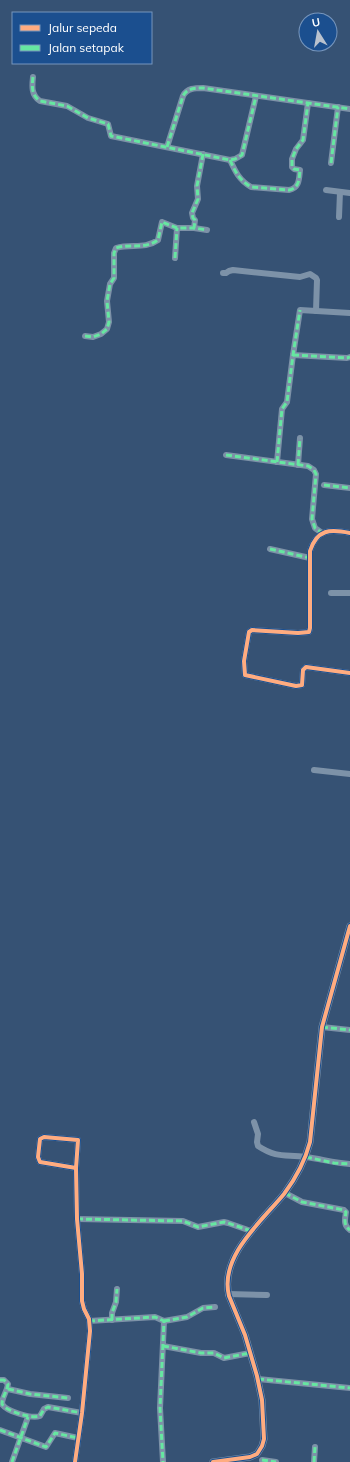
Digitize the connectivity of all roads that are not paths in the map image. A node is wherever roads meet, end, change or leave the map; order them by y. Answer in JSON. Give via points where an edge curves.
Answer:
{"nodes":[{"id":1,"x":33,"y":77,"type":"dead end"},
{"id":2,"x":256,"y":96,"type":"junction"},
{"id":3,"x":308,"y":104,"type":"junction"},
{"id":4,"x":338,"y":107,"type":"junction"},
{"id":5,"x":350,"y":109,"type":"edge"},
{"id":6,"x":167,"y":147,"type":"junction"},
{"id":7,"x":203,"y":154,"type":"junction"},
{"id":8,"x":230,"y":160,"type":"junction"},
{"id":9,"x":331,"y":164,"type":"dead end"},
{"id":10,"x":326,"y":190,"type":"dead end"},
{"id":11,"x":340,"y":192,"type":"junction"},
{"id":12,"x":350,"y":193,"type":"edge"},
{"id":13,"x":339,"y":217,"type":"dead end"},
{"id":14,"x":177,"y":228,"type":"junction"},
{"id":15,"x":194,"y":228,"type":"junction"},
{"id":16,"x":207,"y":230,"type":"dead end"},
{"id":17,"x":175,"y":258,"type":"dead end"},
{"id":18,"x":223,"y":273,"type":"dead end"},
{"id":19,"x":316,"y":311,"type":"junction"},
{"id":20,"x":350,"y":313,"type":"edge"},
{"id":21,"x":85,"y":336,"type":"dead end"},
{"id":22,"x":293,"y":355,"type":"junction"},
{"id":23,"x":350,"y":357,"type":"edge"},
{"id":24,"x":300,"y":438,"type":"dead end"},
{"id":25,"x":226,"y":455,"type":"dead end"},
{"id":26,"x":277,"y":462,"type":"junction"},
{"id":27,"x":298,"y":464,"type":"junction"},
{"id":28,"x":324,"y":485,"type":"dead end"},
{"id":29,"x":350,"y":488,"type":"edge"},
{"id":30,"x":322,"y":533,"type":"junction"},
{"id":31,"x":350,"y":533,"type":"edge"},
{"id":32,"x":270,"y":549,"type":"dead end"},
{"id":33,"x":310,"y":558,"type":"junction"},
{"id":34,"x":332,"y":593,"type":"dead end"},
{"id":35,"x":350,"y":593,"type":"edge"},
{"id":36,"x":350,"y":673,"type":"edge"},
{"id":37,"x":314,"y":770,"type":"dead end"},
{"id":38,"x":350,"y":774,"type":"edge"},
{"id":39,"x":350,"y":926,"type":"edge"},
{"id":40,"x":322,"y":1027,"type":"junction"},
{"id":41,"x":350,"y":1030,"type":"edge"},
{"id":42,"x":254,"y":1122,"type":"dead end"},
{"id":43,"x":306,"y":1157,"type":"junction"},
{"id":44,"x":350,"y":1164,"type":"edge"},
{"id":45,"x":76,"y":1168,"type":"junction"},
{"id":46,"x":285,"y":1192,"type":"junction"},
{"id":47,"x":77,"y":1219,"type":"junction"},
{"id":48,"x":350,"y":1230,"type":"edge"},
{"id":49,"x":251,"y":1231,"type":"junction"},
{"id":50,"x":117,"y":1289,"type":"dead end"},
{"id":51,"x":228,"y":1294,"type":"junction"},
{"id":52,"x":267,"y":1295,"type":"dead end"},
{"id":53,"x":215,"y":1307,"type":"dead end"},
{"id":54,"x":112,"y":1320,"type":"junction"},
{"id":55,"x":164,"y":1320,"type":"junction"},
{"id":56,"x":89,"y":1321,"type":"junction"},
{"id":57,"x":162,"y":1346,"type":"junction"},
{"id":58,"x":250,"y":1353,"type":"junction"},
{"id":59,"x":258,"y":1379,"type":"junction"},
{"id":60,"x":0,"y":1380,"type":"edge"},
{"id":61,"x":350,"y":1388,"type":"edge"},
{"id":62,"x":8,"y":1389,"type":"junction"},
{"id":63,"x":68,"y":1398,"type":"dead end"},
{"id":64,"x":82,"y":1413,"type":"junction"},
{"id":65,"x":28,"y":1417,"type":"junction"},
{"id":66,"x":0,"y":1430,"type":"edge"},
{"id":67,"x":19,"y":1438,"type":"junction"},
{"id":68,"x":78,"y":1438,"type":"junction"},
{"id":69,"x":315,"y":1447,"type":"dead end"},
{"id":70,"x":260,"y":1451,"type":"junction"},
{"id":71,"x":263,"y":1461,"type":"edge"},
{"id":72,"x":12,"y":1462,"type":"edge"},
{"id":73,"x":75,"y":1462,"type":"edge"},
{"id":74,"x":163,"y":1462,"type":"edge"},
{"id":75,"x":213,"y":1462,"type":"edge"},
{"id":76,"x":276,"y":1462,"type":"edge"},
{"id":77,"x":314,"y":1462,"type":"edge"}],
"edges":[{"from":1,"to":6,"type":"street","via":[[32,88],[40,101],[67,106],[88,118],[108,124],[111,136]]},
{"from":2,"to":3,"type":"street"},
{"from":2,"to":6,"type":"street","via":[[192,88],[183,96]]},
{"from":2,"to":8,"type":"street","via":[[242,155]]},
{"from":3,"to":4,"type":"street"},
{"from":3,"to":8,"type":"street","via":[[303,140],[292,159],[292,167],[300,170],[298,185],[295,188],[290,190],[250,187],[238,176]]},
{"from":4,"to":5,"type":"street"},
{"from":4,"to":9,"type":"street"},
{"from":6,"to":7,"type":"street"},
{"from":7,"to":8,"type":"street"},
{"from":7,"to":15,"type":"street","via":[[197,186],[198,199],[192,214],[195,220]]},
{"from":10,"to":11,"type":"street"},
{"from":11,"to":12,"type":"street"},
{"from":11,"to":13,"type":"street"},
{"from":14,"to":15,"type":"street"},
{"from":14,"to":17,"type":"street"},
{"from":14,"to":21,"type":"street","via":[[162,222],[158,240],[154,243],[147,246],[121,246],[114,250],[114,278],[110,284],[107,301],[109,322],[101,334]]},
{"from":15,"to":16,"type":"street"},
{"from":18,"to":19,"type":"street","via":[[233,270],[300,277],[310,274],[317,280]]},
{"from":19,"to":20,"type":"street"},
{"from":19,"to":22,"type":"street","via":[[300,310]]},
{"from":22,"to":23,"type":"street"},
{"from":22,"to":26,"type":"street","via":[[287,402],[282,409]]},
{"from":24,"to":27,"type":"street"},
{"from":25,"to":26,"type":"street"},
{"from":26,"to":27,"type":"street"},
{"from":27,"to":30,"type":"street","via":[[309,466],[315,472],[312,519],[315,528]]},
{"from":28,"to":29,"type":"street"},
{"from":30,"to":31,"type":"street","via":[[332,530]]},
{"from":30,"to":33,"type":"street","via":[[312,544]]},
{"from":32,"to":33,"type":"street"},
{"from":33,"to":36,"type":"street","via":[[310,630],[306,633],[252,630],[249,632],[244,661],[245,675],[296,686],[302,685],[306,667]]},
{"from":34,"to":35,"type":"street"},
{"from":37,"to":38,"type":"street"},
{"from":39,"to":40,"type":"street"},
{"from":40,"to":41,"type":"street"},
{"from":40,"to":43,"type":"street","via":[[310,1142]]},
{"from":42,"to":43,"type":"street","via":[[258,1146],[273,1154]]},
{"from":43,"to":44,"type":"street"},
{"from":43,"to":46,"type":"street"},
{"from":45,"to":45,"type":"street","via":[[78,1140],[44,1137],[40,1139],[40,1162]]},
{"from":45,"to":47,"type":"street"},
{"from":46,"to":48,"type":"street","via":[[302,1202],[344,1210],[346,1227]]},
{"from":46,"to":49,"type":"street"},
{"from":47,"to":49,"type":"street","via":[[185,1221],[201,1228],[224,1222]]},
{"from":47,"to":56,"type":"street","via":[[82,1301]]},
{"from":49,"to":51,"type":"street","via":[[233,1260]]},
{"from":50,"to":54,"type":"street"},
{"from":51,"to":52,"type":"street"},
{"from":51,"to":58,"type":"street"},
{"from":53,"to":55,"type":"street","via":[[203,1308],[187,1317]]},
{"from":54,"to":55,"type":"street"},
{"from":54,"to":56,"type":"street"},
{"from":55,"to":57,"type":"street"},
{"from":56,"to":64,"type":"street","via":[[89,1348]]},
{"from":57,"to":58,"type":"street","via":[[214,1354],[224,1358]]},
{"from":57,"to":74,"type":"street","via":[[160,1408]]},
{"from":58,"to":59,"type":"street"},
{"from":59,"to":61,"type":"street"},
{"from":59,"to":70,"type":"street","via":[[264,1424],[264,1439]]},
{"from":60,"to":62,"type":"street","via":[[7,1382]]},
{"from":62,"to":63,"type":"street"},
{"from":62,"to":65,"type":"street","via":[[2,1398],[3,1406]]},
{"from":64,"to":65,"type":"street","via":[[48,1407],[40,1416]]},
{"from":64,"to":68,"type":"street"},
{"from":65,"to":67,"type":"street"},
{"from":66,"to":67,"type":"street"},
{"from":67,"to":68,"type":"street","via":[[46,1447],[55,1432]]},
{"from":67,"to":72,"type":"street"},
{"from":68,"to":73,"type":"street"},
{"from":69,"to":77,"type":"street"},
{"from":70,"to":71,"type":"street"},
{"from":70,"to":75,"type":"street","via":[[250,1457]]},
{"from":71,"to":76,"type":"street"}]}
